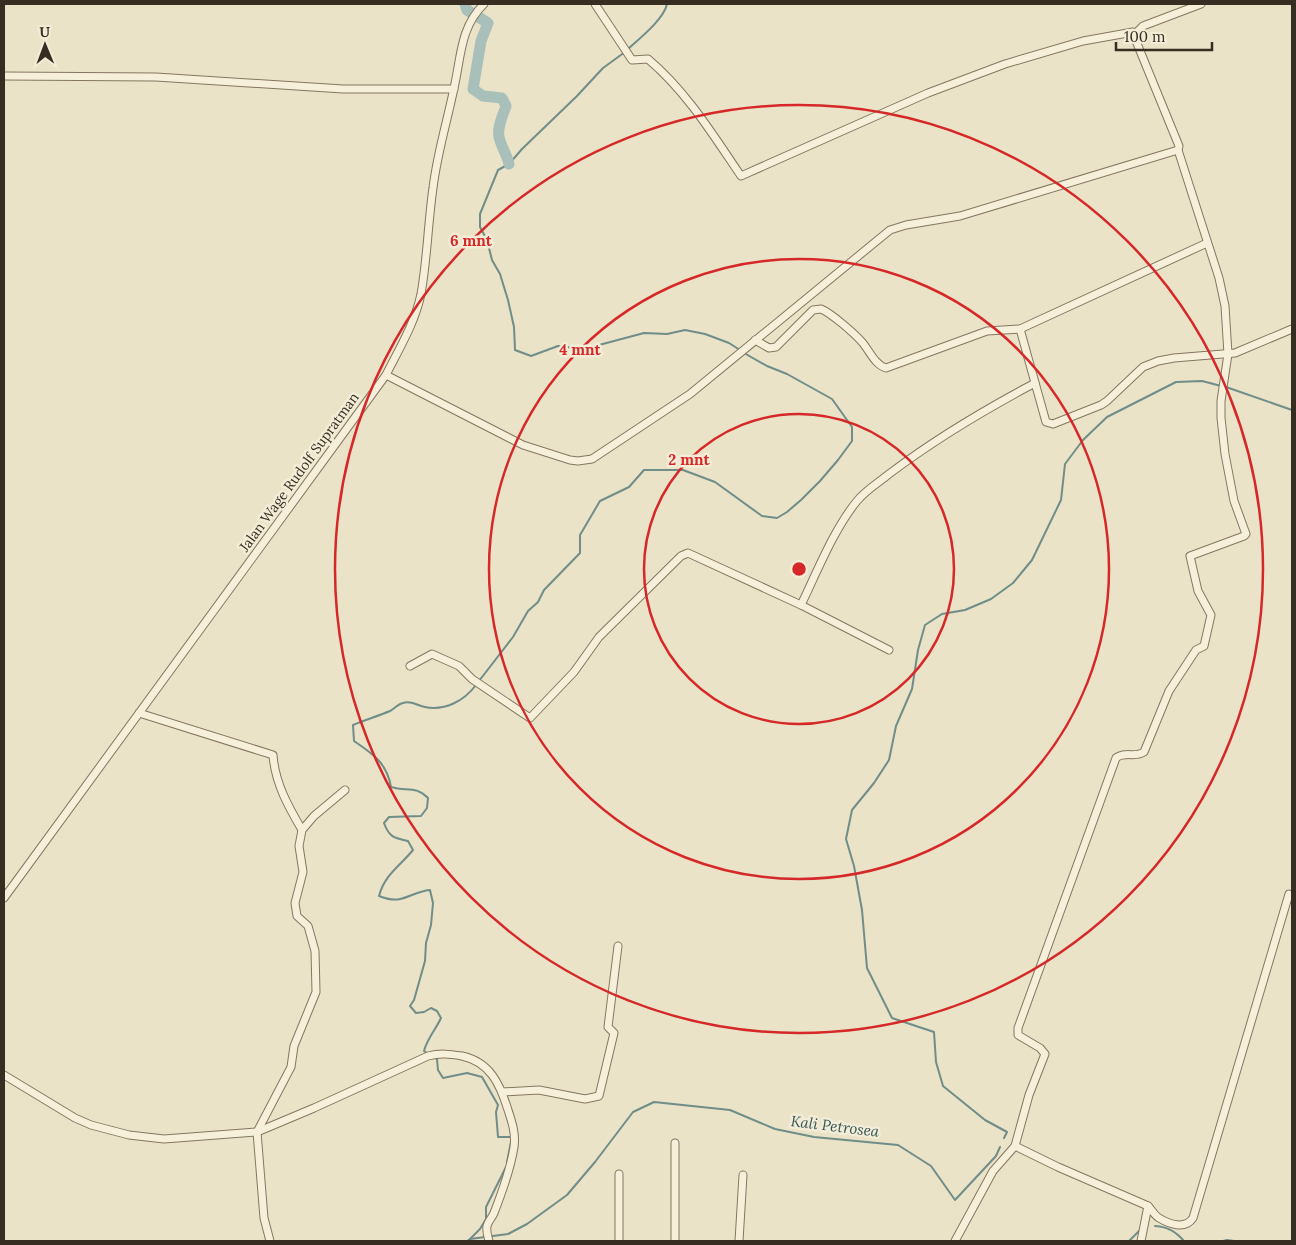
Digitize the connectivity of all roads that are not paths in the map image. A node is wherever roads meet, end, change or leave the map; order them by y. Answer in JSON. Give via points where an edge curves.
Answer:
{"nodes":[{"id":1,"x":595,"y":4,"type":"edge"},
{"id":2,"x":1201,"y":4,"type":"edge"},
{"id":3,"x":482,"y":6,"type":"edge"},
{"id":4,"x":1132,"y":32,"type":"dead end"},
{"id":5,"x":4,"y":76,"type":"edge"},
{"id":6,"x":454,"y":89,"type":"junction"},
{"id":7,"x":1178,"y":150,"type":"junction"},
{"id":8,"x":1207,"y":243,"type":"junction"},
{"id":9,"x":1020,"y":329,"type":"junction"},
{"id":10,"x":1292,"y":329,"type":"edge"},
{"id":11,"x":752,"y":343,"type":"junction"},
{"id":12,"x":1228,"y":354,"type":"junction"},
{"id":13,"x":386,"y":375,"type":"junction"},
{"id":14,"x":1035,"y":383,"type":"junction"},
{"id":15,"x":801,"y":605,"type":"junction"},
{"id":16,"x":890,"y":650,"type":"dead end"},
{"id":17,"x":410,"y":666,"type":"dead end"},
{"id":18,"x":140,"y":713,"type":"junction"},
{"id":19,"x":345,"y":790,"type":"dead end"},
{"id":20,"x":302,"y":830,"type":"junction"},
{"id":21,"x":1289,"y":894,"type":"dead end"},
{"id":22,"x":4,"y":898,"type":"edge"},
{"id":23,"x":618,"y":946,"type":"dead end"},
{"id":24,"x":4,"y":1075,"type":"edge"},
{"id":25,"x":503,"y":1092,"type":"junction"},
{"id":26,"x":257,"y":1132,"type":"junction"},
{"id":27,"x":675,"y":1144,"type":"dead end"},
{"id":28,"x":1015,"y":1146,"type":"junction"},
{"id":29,"x":619,"y":1174,"type":"dead end"},
{"id":30,"x":743,"y":1175,"type":"dead end"},
{"id":31,"x":1148,"y":1206,"type":"junction"},
{"id":32,"x":488,"y":1236,"type":"edge"},
{"id":33,"x":270,"y":1241,"type":"edge"},
{"id":34,"x":619,"y":1241,"type":"edge"},
{"id":35,"x":674,"y":1241,"type":"edge"},
{"id":36,"x":739,"y":1241,"type":"edge"},
{"id":37,"x":955,"y":1241,"type":"edge"},
{"id":38,"x":1141,"y":1241,"type":"edge"}],
"edges":[{"from":1,"to":4,"type":"street","via":[[632,60],[648,59],[690,101],[742,176],[928,93],[1005,64],[1083,41]]},
{"from":2,"to":7,"type":"street","via":[[1143,26],[1136,33],[1136,41]]},
{"from":3,"to":6,"type":"street","name":"Jalan Wage Rudolf Supratman","via":[[469,23],[463,39]]},
{"from":5,"to":6,"type":"street","via":[[156,77],[343,89]]},
{"from":6,"to":13,"type":"street","name":"Jalan Wage Rudolf Supratman","via":[[440,146],[420,294],[407,334]]},
{"from":7,"to":8,"type":"street"},
{"from":7,"to":11,"type":"street","via":[[960,216],[890,230]]},
{"from":8,"to":9,"type":"street"},
{"from":8,"to":12,"type":"street","via":[[1225,306]]},
{"from":9,"to":11,"type":"street","via":[[987,332],[886,368],[860,341],[821,309],[813,310],[776,347]]},
{"from":9,"to":14,"type":"street"},
{"from":10,"to":12,"type":"street"},
{"from":11,"to":13,"type":"street","via":[[690,394],[586,461],[570,460],[523,445]]},
{"from":12,"to":14,"type":"street","via":[[1174,358],[1143,367],[1107,401],[1053,424],[1046,422]]},
{"from":12,"to":28,"type":"street","via":[[1220,412],[1224,454],[1234,505],[1246,534],[1190,556],[1198,591],[1211,615],[1204,646],[1196,650],[1169,691],[1144,752],[1119,756],[1113,767],[1018,1028],[1020,1037],[1045,1054],[1029,1095]]},
{"from":13,"to":18,"type":"street","name":"Jalan Wage Rudolf Supratman"},
{"from":14,"to":15,"type":"street","via":[[952,431],[865,493],[841,525]]},
{"from":15,"to":16,"type":"street"},
{"from":15,"to":17,"type":"street","via":[[692,554],[684,554],[599,637],[574,672],[530,718],[472,679],[459,666],[432,654]]},
{"from":18,"to":20,"type":"street","via":[[273,755],[277,781]]},
{"from":18,"to":22,"type":"street","name":"Jalan Wage Rudolf Supratman"},
{"from":19,"to":20,"type":"street"},
{"from":20,"to":26,"type":"street","via":[[299,846],[303,872],[294,903],[297,916],[308,926],[315,951],[316,992],[294,1046],[291,1067]]},
{"from":21,"to":31,"type":"street","via":[[1193,1218],[1187,1225],[1179,1226],[1158,1218]]},
{"from":23,"to":25,"type":"street","via":[[608,1027],[614,1033],[599,1096],[585,1099],[539,1090]]},
{"from":24,"to":26,"type":"street","via":[[75,1118],[122,1134],[164,1139]]},
{"from":25,"to":26,"type":"street","via":[[492,1073],[472,1058],[436,1054]]},
{"from":25,"to":32,"type":"street","via":[[515,1133],[514,1147],[494,1215],[487,1225]]},
{"from":26,"to":33,"type":"street","via":[[264,1218]]},
{"from":27,"to":35,"type":"street"},
{"from":28,"to":31,"type":"street"},
{"from":28,"to":37,"type":"street","via":[[993,1171]]},
{"from":29,"to":34,"type":"street"},
{"from":30,"to":36,"type":"street"},
{"from":31,"to":38,"type":"street"}]}
